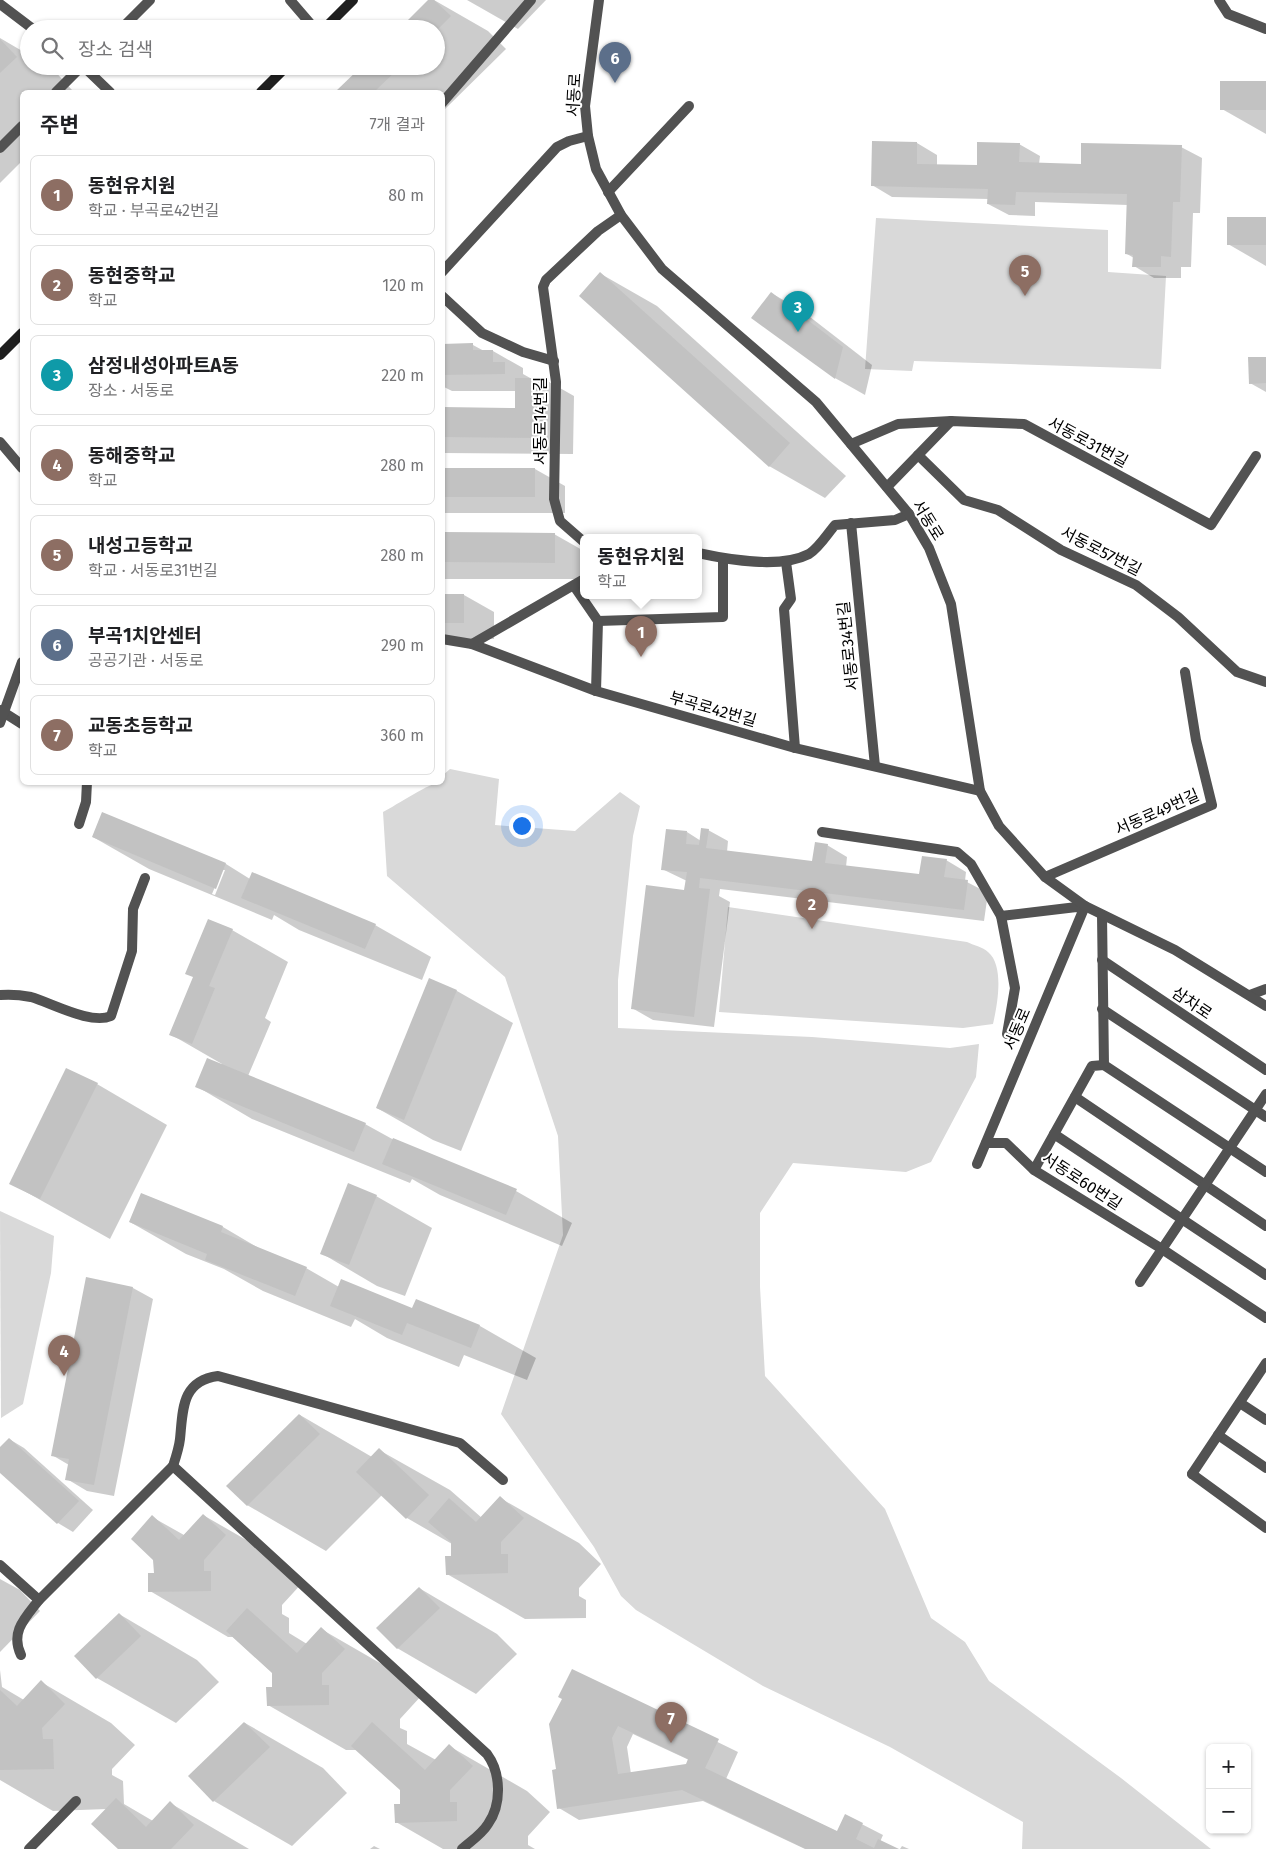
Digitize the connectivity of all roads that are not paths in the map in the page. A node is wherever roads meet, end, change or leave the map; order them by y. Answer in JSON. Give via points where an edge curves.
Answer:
{"nodes":[{"id":1,"x":150,"y":0,"type":"edge"},
{"id":2,"x":290,"y":0,"type":"edge"},
{"id":3,"x":353,"y":0,"type":"edge"},
{"id":4,"x":532,"y":0,"type":"edge"},
{"id":5,"x":599,"y":0,"type":"edge"},
{"id":6,"x":1219,"y":0,"type":"edge"},
{"id":7,"x":0,"y":4,"type":"edge"},
{"id":8,"x":21,"y":20,"type":"edge"},
{"id":9,"x":130,"y":20,"type":"edge"},
{"id":10,"x":307,"y":20,"type":"edge"},
{"id":11,"x":333,"y":20,"type":"edge"},
{"id":12,"x":1266,"y":29,"type":"edge"},
{"id":13,"x":74,"y":75,"type":"edge"},
{"id":14,"x":92,"y":75,"type":"edge"},
{"id":15,"x":278,"y":75,"type":"edge"},
{"id":16,"x":58,"y":90,"type":"edge"},
{"id":17,"x":108,"y":90,"type":"edge"},
{"id":18,"x":263,"y":90,"type":"edge"},
{"id":19,"x":445,"y":100,"type":"edge"},
{"id":20,"x":689,"y":106,"type":"dead end"},
{"id":21,"x":20,"y":128,"type":"edge"},
{"id":22,"x":588,"y":136,"type":"junction"},
{"id":23,"x":0,"y":148,"type":"edge"},
{"id":24,"x":608,"y":192,"type":"junction"},
{"id":25,"x":621,"y":215,"type":"junction"},
{"id":26,"x":445,"y":269,"type":"edge"},
{"id":27,"x":445,"y":299,"type":"edge"},
{"id":28,"x":20,"y":335,"type":"edge"},
{"id":29,"x":0,"y":355,"type":"edge"},
{"id":30,"x":554,"y":362,"type":"junction"},
{"id":31,"x":951,"y":421,"type":"junction"},
{"id":32,"x":0,"y":442,"type":"edge"},
{"id":33,"x":851,"y":444,"type":"junction"},
{"id":34,"x":918,"y":455,"type":"junction"},
{"id":35,"x":1256,"y":456,"type":"dead end"},
{"id":36,"x":20,"y":466,"type":"edge"},
{"id":37,"x":887,"y":487,"type":"junction"},
{"id":38,"x":909,"y":514,"type":"junction"},
{"id":39,"x":851,"y":523,"type":"junction"},
{"id":40,"x":580,"y":538,"type":"edge"},
{"id":41,"x":702,"y":554,"type":"edge"},
{"id":42,"x":722,"y":558,"type":"junction"},
{"id":43,"x":786,"y":562,"type":"junction"},
{"id":44,"x":580,"y":582,"type":"edge"},
{"id":45,"x":574,"y":586,"type":"junction"},
{"id":46,"x":580,"y":595,"type":"edge"},
{"id":47,"x":583,"y":599,"type":"edge"},
{"id":48,"x":598,"y":621,"type":"junction"},
{"id":49,"x":445,"y":640,"type":"edge"},
{"id":50,"x":472,"y":644,"type":"junction"},
{"id":51,"x":20,"y":667,"type":"edge"},
{"id":52,"x":1185,"y":672,"type":"dead end"},
{"id":53,"x":1266,"y":682,"type":"edge"},
{"id":54,"x":596,"y":691,"type":"junction"},
{"id":55,"x":2,"y":711,"type":"edge"},
{"id":56,"x":0,"y":723,"type":"edge"},
{"id":57,"x":20,"y":723,"type":"edge"},
{"id":58,"x":795,"y":748,"type":"junction"},
{"id":59,"x":875,"y":766,"type":"junction"},
{"id":60,"x":86,"y":785,"type":"edge"},
{"id":61,"x":980,"y":791,"type":"junction"},
{"id":62,"x":79,"y":824,"type":"dead end"},
{"id":63,"x":822,"y":832,"type":"dead end"},
{"id":64,"x":1045,"y":877,"type":"junction"},
{"id":65,"x":145,"y":878,"type":"dead end"},
{"id":66,"x":1085,"y":906,"type":"junction"},
{"id":67,"x":1102,"y":915,"type":"junction"},
{"id":68,"x":1000,"y":916,"type":"junction"},
{"id":69,"x":1102,"y":960,"type":"junction"},
{"id":70,"x":1266,"y":989,"type":"edge"},
{"id":71,"x":0,"y":995,"type":"edge"},
{"id":72,"x":1250,"y":995,"type":"junction"},
{"id":73,"x":1266,"y":1006,"type":"edge"},
{"id":74,"x":1102,"y":1009,"type":"junction"},
{"id":75,"x":1007,"y":1034,"type":"dead end"},
{"id":76,"x":1104,"y":1065,"type":"junction"},
{"id":77,"x":1266,"y":1070,"type":"edge"},
{"id":78,"x":1266,"y":1094,"type":"edge"},
{"id":79,"x":1075,"y":1097,"type":"junction"},
{"id":80,"x":1256,"y":1110,"type":"junction"},
{"id":81,"x":1266,"y":1117,"type":"edge"},
{"id":82,"x":1054,"y":1134,"type":"junction"},
{"id":83,"x":986,"y":1143,"type":"junction"},
{"id":84,"x":1230,"y":1148,"type":"junction"},
{"id":85,"x":978,"y":1164,"type":"dead end"},
{"id":86,"x":1034,"y":1170,"type":"junction"},
{"id":87,"x":1266,"y":1172,"type":"edge"},
{"id":88,"x":1205,"y":1185,"type":"junction"},
{"id":89,"x":1182,"y":1219,"type":"junction"},
{"id":90,"x":1266,"y":1226,"type":"edge"},
{"id":91,"x":1162,"y":1249,"type":"junction"},
{"id":92,"x":1266,"y":1275,"type":"edge"},
{"id":93,"x":1140,"y":1282,"type":"dead end"},
{"id":94,"x":1266,"y":1318,"type":"edge"},
{"id":95,"x":1264,"y":1368,"type":"edge"},
{"id":96,"x":1240,"y":1403,"type":"junction"},
{"id":97,"x":1266,"y":1420,"type":"edge"},
{"id":98,"x":1218,"y":1435,"type":"junction"},
{"id":99,"x":173,"y":1466,"type":"junction"},
{"id":100,"x":1266,"y":1468,"type":"edge"},
{"id":101,"x":503,"y":1480,"type":"dead end"},
{"id":102,"x":1266,"y":1528,"type":"edge"},
{"id":103,"x":0,"y":1564,"type":"edge"},
{"id":104,"x":39,"y":1600,"type":"junction"},
{"id":105,"x":21,"y":1655,"type":"dead end"},
{"id":106,"x":76,"y":1801,"type":"dead end"},
{"id":107,"x":29,"y":1849,"type":"edge"},
{"id":108,"x":462,"y":1849,"type":"edge"}],
"edges":[{"from":1,"to":9,"type":"street"},
{"from":2,"to":10,"type":"street"},
{"from":3,"to":11,"type":"main road"},
{"from":4,"to":19,"type":"street"},
{"from":5,"to":22,"type":"street","name":"서동로","via":[[585,106]]},
{"from":6,"to":12,"type":"street","via":[[1228,14]]},
{"from":7,"to":8,"type":"street"},
{"from":13,"to":16,"type":"street"},
{"from":14,"to":17,"type":"street"},
{"from":15,"to":18,"type":"main road"},
{"from":20,"to":24,"type":"street"},
{"from":21,"to":23,"type":"street"},
{"from":22,"to":24,"type":"street","name":"서동로","via":[[596,169]]},
{"from":22,"to":26,"type":"street","via":[[569,140],[557,147]]},
{"from":24,"to":25,"type":"street","name":"서동로"},
{"from":25,"to":30,"type":"street","via":[[598,231],[546,280],[543,287]]},
{"from":25,"to":33,"type":"street","name":"서동로","via":[[662,269],[816,402]]},
{"from":27,"to":30,"type":"street","name":"서동로14번길","via":[[482,333]]},
{"from":28,"to":29,"type":"main road"},
{"from":30,"to":40,"type":"street","name":"서동로14번길","via":[[554,499],[560,521]]},
{"from":31,"to":33,"type":"street","via":[[898,424]]},
{"from":31,"to":34,"type":"street"},
{"from":31,"to":35,"type":"street","name":"서동로31번길","via":[[1024,424],[1211,525]]},
{"from":32,"to":36,"type":"street"},
{"from":33,"to":37,"type":"street","name":"서동로"},
{"from":34,"to":37,"type":"street"},
{"from":34,"to":53,"type":"street","name":"서동로57번길","via":[[964,500],[998,510],[1061,550],[1136,585],[1178,616],[1237,672]]},
{"from":37,"to":38,"type":"street","name":"서동로"},
{"from":38,"to":39,"type":"street","via":[[895,520]]},
{"from":38,"to":61,"type":"street","name":"서동로","via":[[929,548],[951,604]]},
{"from":39,"to":43,"type":"street","via":[[835,525],[811,553]]},
{"from":39,"to":59,"type":"street","name":"서동로34번길"},
{"from":41,"to":42,"type":"street"},
{"from":42,"to":43,"type":"street"},
{"from":42,"to":48,"type":"street","via":[[723,617]]},
{"from":43,"to":58,"type":"street","via":[[791,599],[784,609]]},
{"from":44,"to":45,"type":"street"},
{"from":45,"to":46,"type":"street"},
{"from":45,"to":50,"type":"street"},
{"from":47,"to":48,"type":"street"},
{"from":48,"to":54,"type":"street"},
{"from":49,"to":50,"type":"street","name":"부곡로42번길"},
{"from":50,"to":54,"type":"street","name":"부곡로42번길"},
{"from":51,"to":55,"type":"street"},
{"from":52,"to":64,"type":"street","name":"서동로49번길","via":[[1196,740],[1212,804]]},
{"from":54,"to":58,"type":"street","name":"부곡로42번길"},
{"from":55,"to":56,"type":"street"},
{"from":55,"to":57,"type":"street"},
{"from":58,"to":59,"type":"street","name":"부곡로42번길"},
{"from":59,"to":61,"type":"street","name":"부곡로42번길"},
{"from":60,"to":62,"type":"street","via":[[86,802]]},
{"from":61,"to":64,"type":"street","name":"서동로","via":[[999,826]]},
{"from":63,"to":68,"type":"street","via":[[957,852],[971,864]]},
{"from":64,"to":66,"type":"street","name":"서동로"},
{"from":65,"to":71,"type":"street","via":[[133,909],[132,951],[111,1016],[96,1019],[32,997]]},
{"from":66,"to":67,"type":"street","name":"서동로"},
{"from":66,"to":68,"type":"street"},
{"from":66,"to":83,"type":"street","name":"서동로"},
{"from":67,"to":69,"type":"street"},
{"from":67,"to":72,"type":"street","name":"서동로","via":[[1174,950]]},
{"from":68,"to":75,"type":"street","via":[[1015,988]]},
{"from":69,"to":74,"type":"street"},
{"from":69,"to":77,"type":"street","name":"삼차로"},
{"from":70,"to":72,"type":"street"},
{"from":72,"to":73,"type":"street","name":"서동로"},
{"from":74,"to":76,"type":"street"},
{"from":74,"to":80,"type":"street"},
{"from":76,"to":79,"type":"street","via":[[1092,1066]]},
{"from":76,"to":84,"type":"street"},
{"from":78,"to":80,"type":"street"},
{"from":79,"to":82,"type":"street"},
{"from":79,"to":88,"type":"street"},
{"from":80,"to":81,"type":"street"},
{"from":80,"to":84,"type":"street"},
{"from":82,"to":86,"type":"street"},
{"from":82,"to":89,"type":"street","name":"서동로60번길"},
{"from":83,"to":85,"type":"street","name":"서동로"},
{"from":83,"to":86,"type":"street","name":"서동로60번길","via":[[1006,1143]]},
{"from":84,"to":87,"type":"street"},
{"from":84,"to":88,"type":"street"},
{"from":86,"to":91,"type":"street","name":"서동로60번길"},
{"from":88,"to":89,"type":"street"},
{"from":88,"to":90,"type":"street"},
{"from":89,"to":91,"type":"street"},
{"from":89,"to":92,"type":"street","name":"서동로60번길"},
{"from":91,"to":93,"type":"street"},
{"from":91,"to":94,"type":"street","name":"서동로60번길"},
{"from":95,"to":96,"type":"street"},
{"from":96,"to":97,"type":"street"},
{"from":96,"to":98,"type":"street"},
{"from":98,"to":100,"type":"street"},
{"from":98,"to":102,"type":"street","via":[[1192,1474]]},
{"from":99,"to":101,"type":"street","via":[[185,1399],[204,1379],[218,1376],[460,1443]]},
{"from":99,"to":104,"type":"street"},
{"from":99,"to":108,"type":"street","via":[[494,1763],[496,1806],[487,1826]]},
{"from":103,"to":104,"type":"street"},
{"from":104,"to":105,"type":"street","via":[[16,1634],[16,1645]]},
{"from":106,"to":107,"type":"street"}]}
